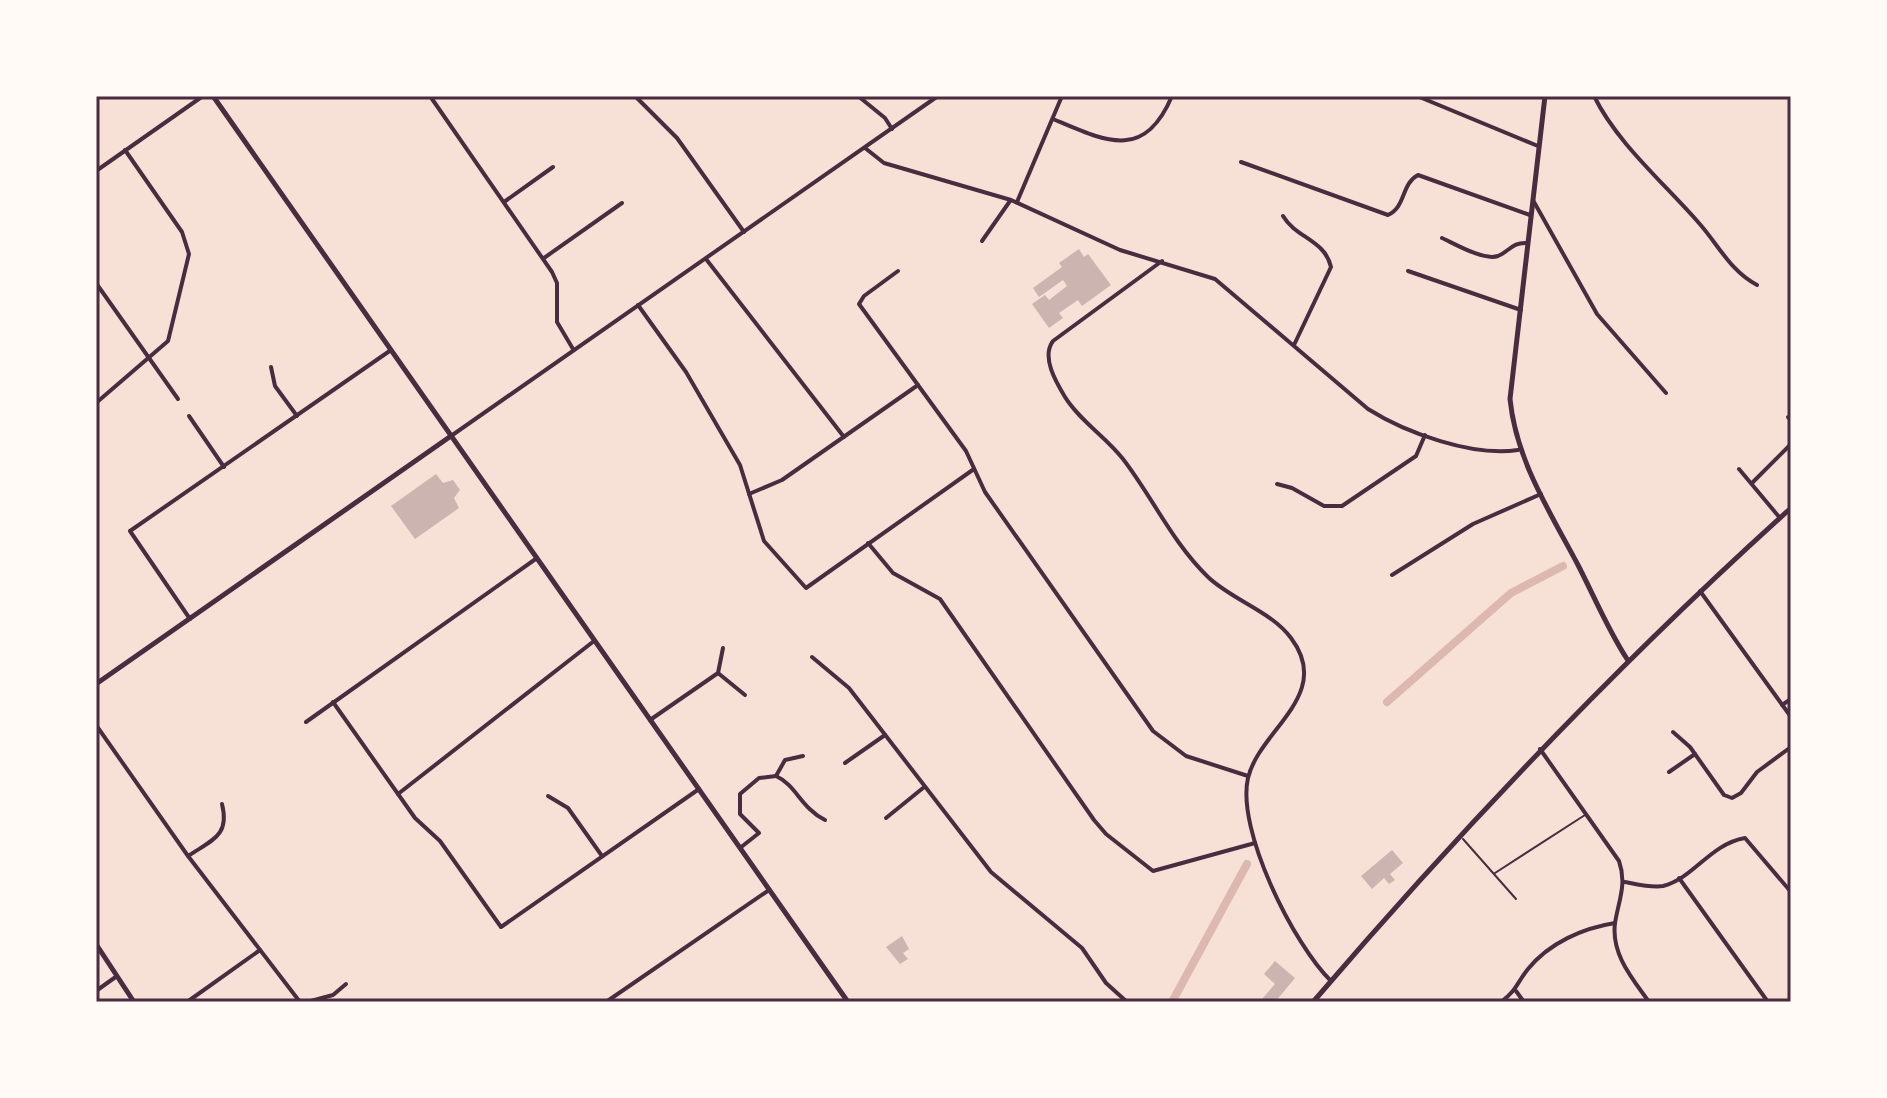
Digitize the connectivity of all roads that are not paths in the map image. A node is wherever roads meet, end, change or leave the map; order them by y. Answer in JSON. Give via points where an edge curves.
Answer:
{"nodes":[{"id":1,"x":203,"y":96,"type":"edge"},
{"id":2,"x":213,"y":96,"type":"edge"},
{"id":3,"x":430,"y":96,"type":"edge"},
{"id":4,"x":635,"y":96,"type":"edge"},
{"id":5,"x":858,"y":96,"type":"edge"},
{"id":6,"x":938,"y":96,"type":"edge"},
{"id":7,"x":1062,"y":96,"type":"edge"},
{"id":8,"x":1172,"y":96,"type":"edge"},
{"id":9,"x":1417,"y":96,"type":"edge"},
{"id":10,"x":1545,"y":96,"type":"edge"},
{"id":11,"x":1594,"y":96,"type":"edge"},
{"id":12,"x":1053,"y":119,"type":"junction"},
{"id":13,"x":892,"y":129,"type":"junction"},
{"id":14,"x":1538,"y":146,"type":"junction"},
{"id":15,"x":865,"y":148,"type":"junction"},
{"id":16,"x":125,"y":150,"type":"junction"},
{"id":17,"x":1241,"y":162,"type":"dead end"},
{"id":18,"x":553,"y":167,"type":"dead end"},
{"id":19,"x":96,"y":171,"type":"edge"},
{"id":20,"x":1532,"y":199,"type":"junction"},
{"id":21,"x":1011,"y":200,"type":"junction"},
{"id":22,"x":504,"y":202,"type":"junction"},
{"id":23,"x":1017,"y":202,"type":"junction"},
{"id":24,"x":622,"y":203,"type":"dead end"},
{"id":25,"x":1530,"y":215,"type":"junction"},
{"id":26,"x":1283,"y":216,"type":"dead end"},
{"id":27,"x":744,"y":232,"type":"junction"},
{"id":28,"x":1442,"y":238,"type":"dead end"},
{"id":29,"x":982,"y":241,"type":"dead end"},
{"id":30,"x":1527,"y":243,"type":"junction"},
{"id":31,"x":544,"y":258,"type":"junction"},
{"id":32,"x":706,"y":258,"type":"junction"},
{"id":33,"x":1162,"y":261,"type":"junction"},
{"id":34,"x":898,"y":271,"type":"dead end"},
{"id":35,"x":1408,"y":271,"type":"dead end"},
{"id":36,"x":96,"y":283,"type":"edge"},
{"id":37,"x":1757,"y":285,"type":"dead end"},
{"id":38,"x":638,"y":305,"type":"junction"},
{"id":39,"x":1521,"y":310,"type":"junction"},
{"id":40,"x":1294,"y":345,"type":"junction"},
{"id":41,"x":573,"y":349,"type":"junction"},
{"id":42,"x":391,"y":350,"type":"junction"},
{"id":43,"x":148,"y":358,"type":"junction"},
{"id":44,"x":271,"y":367,"type":"dead end"},
{"id":45,"x":918,"y":385,"type":"junction"},
{"id":46,"x":1666,"y":393,"type":"dead end"},
{"id":47,"x":178,"y":399,"type":"dead end"},
{"id":48,"x":96,"y":403,"type":"edge"},
{"id":49,"x":189,"y":416,"type":"dead end"},
{"id":50,"x":297,"y":416,"type":"junction"},
{"id":51,"x":1425,"y":435,"type":"junction"},
{"id":52,"x":451,"y":436,"type":"junction"},
{"id":53,"x":844,"y":437,"type":"junction"},
{"id":54,"x":1791,"y":444,"type":"edge"},
{"id":55,"x":1518,"y":450,"type":"junction"},
{"id":56,"x":224,"y":467,"type":"junction"},
{"id":57,"x":974,"y":469,"type":"junction"},
{"id":58,"x":1739,"y":469,"type":"dead end"},
{"id":59,"x":1752,"y":483,"type":"junction"},
{"id":60,"x":1277,"y":484,"type":"dead end"},
{"id":61,"x":749,"y":494,"type":"junction"},
{"id":62,"x":1541,"y":494,"type":"junction"},
{"id":63,"x":1791,"y":508,"type":"edge"},
{"id":64,"x":1780,"y":518,"type":"junction"},
{"id":65,"x":868,"y":543,"type":"junction"},
{"id":66,"x":537,"y":558,"type":"junction"},
{"id":67,"x":1392,"y":575,"type":"dead end"},
{"id":68,"x":1700,"y":591,"type":"junction"},
{"id":69,"x":190,"y":619,"type":"junction"},
{"id":70,"x":594,"y":641,"type":"junction"},
{"id":71,"x":723,"y":648,"type":"dead end"},
{"id":72,"x":812,"y":657,"type":"dead end"},
{"id":73,"x":1627,"y":659,"type":"junction"},
{"id":74,"x":718,"y":673,"type":"junction"},
{"id":75,"x":96,"y":684,"type":"edge"},
{"id":76,"x":745,"y":695,"type":"dead end"},
{"id":77,"x":1791,"y":699,"type":"edge"},
{"id":78,"x":333,"y":702,"type":"junction"},
{"id":79,"x":1782,"y":705,"type":"junction"},
{"id":80,"x":1791,"y":717,"type":"edge"},
{"id":81,"x":650,"y":720,"type":"junction"},
{"id":82,"x":306,"y":722,"type":"dead end"},
{"id":83,"x":96,"y":725,"type":"edge"},
{"id":84,"x":1673,"y":732,"type":"dead end"},
{"id":85,"x":885,"y":735,"type":"junction"},
{"id":86,"x":1791,"y":747,"type":"edge"},
{"id":87,"x":1540,"y":748,"type":"junction"},
{"id":88,"x":1695,"y":754,"type":"junction"},
{"id":89,"x":803,"y":756,"type":"dead end"},
{"id":90,"x":845,"y":763,"type":"dead end"},
{"id":91,"x":1669,"y":772,"type":"dead end"},
{"id":92,"x":776,"y":776,"type":"junction"},
{"id":93,"x":1248,"y":776,"type":"junction"},
{"id":94,"x":923,"y":788,"type":"junction"},
{"id":95,"x":699,"y":789,"type":"junction"},
{"id":96,"x":398,"y":794,"type":"junction"},
{"id":97,"x":548,"y":796,"type":"dead end"},
{"id":98,"x":222,"y":804,"type":"dead end"},
{"id":99,"x":1586,"y":814,"type":"junction"},
{"id":100,"x":886,"y":818,"type":"dead end"},
{"id":101,"x":825,"y":820,"type":"dead end"},
{"id":102,"x":1459,"y":835,"type":"junction"},
{"id":103,"x":1255,"y":843,"type":"junction"},
{"id":104,"x":740,"y":848,"type":"junction"},
{"id":105,"x":188,"y":856,"type":"junction"},
{"id":106,"x":602,"y":856,"type":"junction"},
{"id":107,"x":1495,"y":873,"type":"junction"},
{"id":108,"x":1679,"y":878,"type":"junction"},
{"id":109,"x":1625,"y":882,"type":"junction"},
{"id":110,"x":769,"y":890,"type":"junction"},
{"id":111,"x":1791,"y":892,"type":"edge"},
{"id":112,"x":1516,"y":899,"type":"dead end"},
{"id":113,"x":1615,"y":923,"type":"junction"},
{"id":114,"x":96,"y":944,"type":"edge"},
{"id":115,"x":260,"y":950,"type":"junction"},
{"id":116,"x":117,"y":976,"type":"junction"},
{"id":117,"x":1331,"y":981,"type":"junction"},
{"id":118,"x":346,"y":984,"type":"dead end"},
{"id":119,"x":96,"y":991,"type":"edge"},
{"id":120,"x":1516,"y":991,"type":"junction"},
{"id":121,"x":134,"y":1002,"type":"edge"},
{"id":122,"x":187,"y":1002,"type":"edge"},
{"id":123,"x":300,"y":1002,"type":"edge"},
{"id":124,"x":307,"y":1002,"type":"edge"},
{"id":125,"x":606,"y":1002,"type":"edge"},
{"id":126,"x":848,"y":1002,"type":"edge"},
{"id":127,"x":1127,"y":1002,"type":"edge"},
{"id":128,"x":1313,"y":1002,"type":"edge"},
{"id":129,"x":1501,"y":1002,"type":"edge"},
{"id":130,"x":1524,"y":1002,"type":"edge"},
{"id":131,"x":1649,"y":1002,"type":"edge"},
{"id":132,"x":1768,"y":1002,"type":"edge"}],
"edges":[{"from":1,"to":16,"type":"street"},
{"from":2,"to":42,"type":"main road"},
{"from":3,"to":22,"type":"street"},
{"from":4,"to":27,"type":"street","via":[[677,138]]},
{"from":5,"to":13,"type":"street"},
{"from":6,"to":13,"type":"street"},
{"from":7,"to":12,"type":"street"},
{"from":8,"to":12,"type":"street","via":[[1158,123],[1126,142],[1104,140]]},
{"from":9,"to":14,"type":"street"},
{"from":10,"to":14,"type":"main road"},
{"from":11,"to":37,"type":"street","via":[[1731,265]]},
{"from":12,"to":23,"type":"street"},
{"from":13,"to":15,"type":"street"},
{"from":14,"to":20,"type":"main road"},
{"from":15,"to":21,"type":"street","via":[[884,163]]},
{"from":15,"to":27,"type":"street"},
{"from":16,"to":19,"type":"street"},
{"from":16,"to":43,"type":"street","via":[[188,246],[172,333]]},
{"from":17,"to":25,"type":"street","via":[[1388,215],[1399,208],[1418,175]]},
{"from":18,"to":22,"type":"street"},
{"from":20,"to":25,"type":"main road"},
{"from":20,"to":46,"type":"street","via":[[1597,314]]},
{"from":21,"to":23,"type":"street"},
{"from":21,"to":29,"type":"street"},
{"from":22,"to":31,"type":"street"},
{"from":23,"to":33,"type":"street","via":[[1120,250]]},
{"from":24,"to":31,"type":"street"},
{"from":25,"to":30,"type":"main road"},
{"from":26,"to":40,"type":"street","via":[[1324,250],[1331,267]]},
{"from":27,"to":32,"type":"street"},
{"from":28,"to":30,"type":"street","via":[[1491,257],[1515,243]]},
{"from":30,"to":39,"type":"main road"},
{"from":31,"to":41,"type":"street","via":[[557,283],[557,322]]},
{"from":32,"to":38,"type":"street"},
{"from":32,"to":53,"type":"street"},
{"from":33,"to":40,"type":"street","via":[[1215,279]]},
{"from":33,"to":93,"type":"street","via":[[1053,341],[1050,364],[1066,398],[1129,466],[1173,538],[1210,579],[1281,628],[1298,650],[1303,676],[1298,698]]},
{"from":34,"to":45,"type":"street","via":[[859,302]]},
{"from":35,"to":39,"type":"street"},
{"from":36,"to":43,"type":"street"},
{"from":38,"to":41,"type":"street"},
{"from":38,"to":61,"type":"street","via":[[686,372],[740,465]]},
{"from":39,"to":55,"type":"main road","via":[[1510,399]]},
{"from":40,"to":51,"type":"street","via":[[1368,409]]},
{"from":41,"to":52,"type":"street"},
{"from":42,"to":50,"type":"street"},
{"from":42,"to":52,"type":"main road"},
{"from":43,"to":47,"type":"street"},
{"from":43,"to":48,"type":"street"},
{"from":44,"to":50,"type":"street","via":[[273,382]]},
{"from":45,"to":53,"type":"street"},
{"from":45,"to":57,"type":"street"},
{"from":49,"to":56,"type":"street"},
{"from":50,"to":56,"type":"street"},
{"from":51,"to":55,"type":"street","via":[[1492,452]]},
{"from":51,"to":60,"type":"street","via":[[1416,456],[1342,506],[1324,506]]},
{"from":52,"to":66,"type":"main road"},
{"from":52,"to":69,"type":"main road"},
{"from":53,"to":61,"type":"street","via":[[773,486]]},
{"from":54,"to":59,"type":"street"},
{"from":55,"to":62,"type":"main road"},
{"from":56,"to":69,"type":"street","via":[[130,531]]},
{"from":57,"to":65,"type":"street"},
{"from":57,"to":93,"type":"street","via":[[1153,731],[1186,756]]},
{"from":58,"to":59,"type":"street"},
{"from":59,"to":64,"type":"street"},
{"from":61,"to":65,"type":"street","via":[[764,541],[806,588]]},
{"from":62,"to":67,"type":"street","via":[[1473,524]]},
{"from":62,"to":73,"type":"main road"},
{"from":63,"to":64,"type":"main road"},
{"from":64,"to":68,"type":"main road"},
{"from":65,"to":103,"type":"street","via":[[893,573],[940,599],[1094,820],[1121,847],[1153,871]]},
{"from":66,"to":70,"type":"main road"},
{"from":66,"to":78,"type":"street"},
{"from":68,"to":73,"type":"main road"},
{"from":68,"to":79,"type":"street"},
{"from":69,"to":75,"type":"main road"},
{"from":70,"to":81,"type":"main road"},
{"from":70,"to":96,"type":"street"},
{"from":71,"to":74,"type":"street"},
{"from":72,"to":85,"type":"street","via":[[842,680]]},
{"from":73,"to":87,"type":"main road"},
{"from":74,"to":76,"type":"street"},
{"from":74,"to":81,"type":"street"},
{"from":77,"to":79,"type":"street"},
{"from":78,"to":82,"type":"street"},
{"from":78,"to":96,"type":"street"},
{"from":79,"to":80,"type":"street"},
{"from":81,"to":95,"type":"main road"},
{"from":83,"to":105,"type":"street"},
{"from":84,"to":88,"type":"street"},
{"from":85,"to":90,"type":"street"},
{"from":85,"to":94,"type":"street"},
{"from":86,"to":88,"type":"street","via":[[1757,772],[1738,796],[1729,797]]},
{"from":87,"to":99,"type":"street"},
{"from":87,"to":102,"type":"main road"},
{"from":88,"to":91,"type":"street"},
{"from":89,"to":92,"type":"street","via":[[785,760]]},
{"from":92,"to":101,"type":"street","via":[[787,782],[805,808]]},
{"from":92,"to":104,"type":"street","via":[[759,778],[740,794],[740,814],[759,833]]},
{"from":93,"to":103,"type":"street"},
{"from":94,"to":100,"type":"street"},
{"from":94,"to":127,"type":"street","via":[[991,872],[1082,948]]},
{"from":95,"to":104,"type":"main road"},
{"from":95,"to":106,"type":"street"},
{"from":96,"to":106,"type":"street","via":[[440,841],[501,927]]},
{"from":97,"to":106,"type":"street","via":[[568,808]]},
{"from":98,"to":105,"type":"street","via":[[224,829]]},
{"from":99,"to":107,"type":"lane"},
{"from":99,"to":109,"type":"street","via":[[1619,861]]},
{"from":102,"to":107,"type":"lane"},
{"from":102,"to":117,"type":"main road"},
{"from":103,"to":117,"type":"street","via":[[1295,934]]},
{"from":104,"to":110,"type":"main road"},
{"from":105,"to":115,"type":"street"},
{"from":107,"to":112,"type":"lane"},
{"from":108,"to":109,"type":"street","via":[[1659,887]]},
{"from":108,"to":111,"type":"street","via":[[1727,842],[1745,838]]},
{"from":108,"to":132,"type":"street"},
{"from":109,"to":113,"type":"street"},
{"from":110,"to":125,"type":"street"},
{"from":110,"to":126,"type":"main road"},
{"from":113,"to":120,"type":"street","via":[[1580,931],[1551,950],[1527,970]]},
{"from":113,"to":131,"type":"street","via":[[1622,964]]},
{"from":114,"to":116,"type":"main road"},
{"from":115,"to":122,"type":"street"},
{"from":115,"to":123,"type":"street"},
{"from":116,"to":119,"type":"street"},
{"from":116,"to":121,"type":"main road"},
{"from":117,"to":128,"type":"main road"},
{"from":118,"to":124,"type":"street","via":[[333,995]]},
{"from":120,"to":129,"type":"street"},
{"from":120,"to":130,"type":"street"}]}
